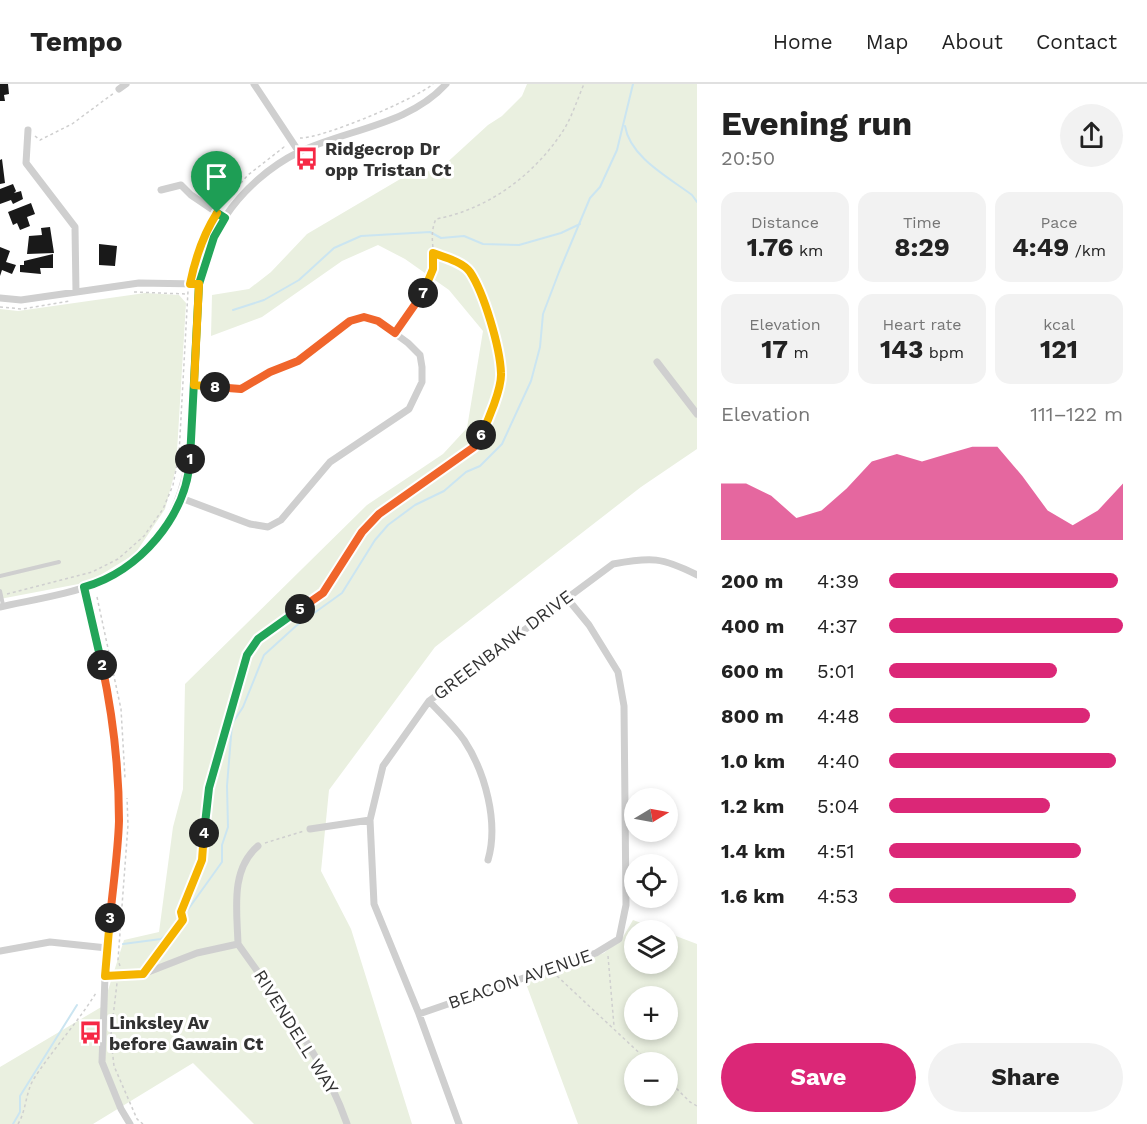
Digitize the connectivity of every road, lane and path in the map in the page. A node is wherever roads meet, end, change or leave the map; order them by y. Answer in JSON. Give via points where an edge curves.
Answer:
{"nodes":[{"id":1,"x":254,"y":84,"type":"edge"},
{"id":2,"x":434,"y":84,"type":"edge"},
{"id":3,"x":447,"y":84,"type":"edge"},
{"id":4,"x":584,"y":84,"type":"edge"},
{"id":5,"x":122,"y":86,"type":"edge"},
{"id":6,"x":28,"y":130,"type":"joint"},
{"id":7,"x":293,"y":144,"type":"junction"},
{"id":8,"x":299,"y":152,"type":"junction"},
{"id":9,"x":161,"y":190,"type":"dead end"},
{"id":10,"x":217,"y":213,"type":"junction"},
{"id":11,"x":225,"y":218,"type":"junction"},
{"id":12,"x":433,"y":253,"type":"junction"},
{"id":13,"x":190,"y":284,"type":"junction"},
{"id":14,"x":199,"y":284,"type":"junction"},
{"id":15,"x":76,"y":292,"type":"junction"},
{"id":16,"x":126,"y":292,"type":"dead end"},
{"id":17,"x":187,"y":295,"type":"junction"},
{"id":18,"x":0,"y":298,"type":"edge"},
{"id":19,"x":75,"y":301,"type":"dead end"},
{"id":20,"x":0,"y":307,"type":"edge"},
{"id":21,"x":395,"y":333,"type":"junction"},
{"id":22,"x":657,"y":362,"type":"dead end"},
{"id":23,"x":194,"y":385,"type":"junction"},
{"id":24,"x":697,"y":414,"type":"edge"},
{"id":25,"x":181,"y":498,"type":"junction"},
{"id":26,"x":59,"y":562,"type":"dead end"},
{"id":27,"x":697,"y":575,"type":"edge"},
{"id":28,"x":0,"y":576,"type":"edge"},
{"id":29,"x":84,"y":587,"type":"junction"},
{"id":30,"x":0,"y":593,"type":"edge"},
{"id":31,"x":566,"y":597,"type":"junction"},
{"id":32,"x":2,"y":607,"type":"edge"},
{"id":33,"x":429,"y":701,"type":"junction"},
{"id":34,"x":370,"y":820,"type":"junction"},
{"id":35,"x":310,"y":829,"type":"joint"},
{"id":36,"x":258,"y":846,"type":"joint"},
{"id":37,"x":488,"y":860,"type":"dead end"},
{"id":38,"x":238,"y":944,"type":"junction"},
{"id":39,"x":607,"y":946,"type":"junction"},
{"id":40,"x":107,"y":948,"type":"junction"},
{"id":41,"x":0,"y":951,"type":"edge"},
{"id":42,"x":549,"y":969,"type":"junction"},
{"id":43,"x":143,"y":974,"type":"junction"},
{"id":44,"x":105,"y":976,"type":"junction"},
{"id":45,"x":419,"y":1014,"type":"junction"},
{"id":46,"x":614,"y":1026,"type":"junction"},
{"id":47,"x":640,"y":1052,"type":"edge"},
{"id":48,"x":678,"y":1090,"type":"edge"},
{"id":49,"x":697,"y":1106,"type":"edge"},
{"id":50,"x":18,"y":1124,"type":"edge"},
{"id":51,"x":130,"y":1124,"type":"edge"},
{"id":52,"x":347,"y":1124,"type":"edge"},
{"id":53,"x":459,"y":1124,"type":"edge"}],
"edges":[{"from":1,"to":7,"type":"street"},
{"from":2,"to":7,"type":"path","via":[[418,96],[302,137]]},
{"from":3,"to":8,"type":"street","via":[[414,110]]},
{"from":4,"to":12,"type":"path","via":[[563,131],[515,183],[500,196],[436,219]]},
{"from":5,"to":6,"type":"path","via":[[72,124],[40,140]]},
{"from":6,"to":15,"type":"street","via":[[26,163],[75,227]]},
{"from":7,"to":8,"type":"street"},
{"from":7,"to":10,"type":"path","via":[[248,175]]},
{"from":8,"to":11,"type":"street","via":[[267,172]]},
{"from":9,"to":10,"type":"street","via":[[181,185]]},
{"from":10,"to":11,"type":"street"},
{"from":10,"to":13,"type":"path","via":[[208,227]]},
{"from":11,"to":14,"type":"street","via":[[214,237]]},
{"from":12,"to":21,"type":"path","via":[[430,281]]},
{"from":12,"to":43,"type":"path","via":[[469,270],[493,326],[502,375],[483,432],[474,447],[379,514],[362,532],[323,593],[258,639],[247,655],[209,788],[202,860],[181,912],[183,920]]},
{"from":13,"to":14,"type":"street"},
{"from":13,"to":15,"type":"street","via":[[139,283]]},
{"from":13,"to":17,"type":"path"},
{"from":14,"to":23,"type":"street"},
{"from":15,"to":18,"type":"street","via":[[21,300]]},
{"from":16,"to":17,"type":"path"},
{"from":17,"to":30,"type":"path","via":[[179,454],[163,509],[144,536],[118,559],[92,572]]},
{"from":19,"to":20,"type":"path","via":[[22,309]]},
{"from":21,"to":23,"type":"street","via":[[364,317],[350,321],[298,361],[241,389]]},
{"from":21,"to":25,"type":"street","via":[[420,355],[422,382],[409,409],[330,462],[280,520],[268,527],[250,524]]},
{"from":22,"to":24,"type":"street"},
{"from":23,"to":25,"type":"street","via":[[190,464]]},
{"from":25,"to":29,"type":"street","via":[[169,522],[136,559],[102,581]]},
{"from":26,"to":28,"type":"lane"},
{"from":27,"to":31,"type":"street","name":"GREENBANK DRIVE","via":[[671,562],[646,558],[613,564]]},
{"from":29,"to":32,"type":"street"},
{"from":29,"to":40,"type":"street","via":[[112,715],[117,765],[119,823]]},
{"from":30,"to":32,"type":"lane"},
{"from":31,"to":33,"type":"street","name":"GREENBANK DRIVE"},
{"from":31,"to":39,"type":"street","name":"BEACON AVENUE","via":[[618,672],[624,706],[626,905],[619,939]]},
{"from":33,"to":34,"type":"street","name":"GREENBANK DRIVE","via":[[383,766]]},
{"from":33,"to":37,"type":"street","via":[[464,740],[487,790],[493,843]]},
{"from":34,"to":35,"type":"street"},
{"from":34,"to":45,"type":"street","name":"GREENBANK DRIVE","via":[[374,904]]},
{"from":35,"to":36,"type":"path"},
{"from":36,"to":38,"type":"street","via":[[246,856],[239,875]]},
{"from":38,"to":43,"type":"street","via":[[197,953]]},
{"from":38,"to":52,"type":"street","name":"RIVENDELL WAY","via":[[335,1090]]},
{"from":39,"to":42,"type":"street","name":"BEACON AVENUE"},
{"from":39,"to":46,"type":"path"},
{"from":40,"to":41,"type":"street","via":[[50,942]]},
{"from":40,"to":44,"type":"street"},
{"from":42,"to":45,"type":"street","name":"BEACON AVENUE"},
{"from":42,"to":46,"type":"path"},
{"from":43,"to":44,"type":"street"},
{"from":44,"to":50,"type":"path","via":[[34,1078]]},
{"from":44,"to":51,"type":"street","via":[[102,1062]]},
{"from":45,"to":53,"type":"street","name":"GREENBANK DRIVE"},
{"from":46,"to":47,"type":"path"},
{"from":48,"to":49,"type":"path"}]}
